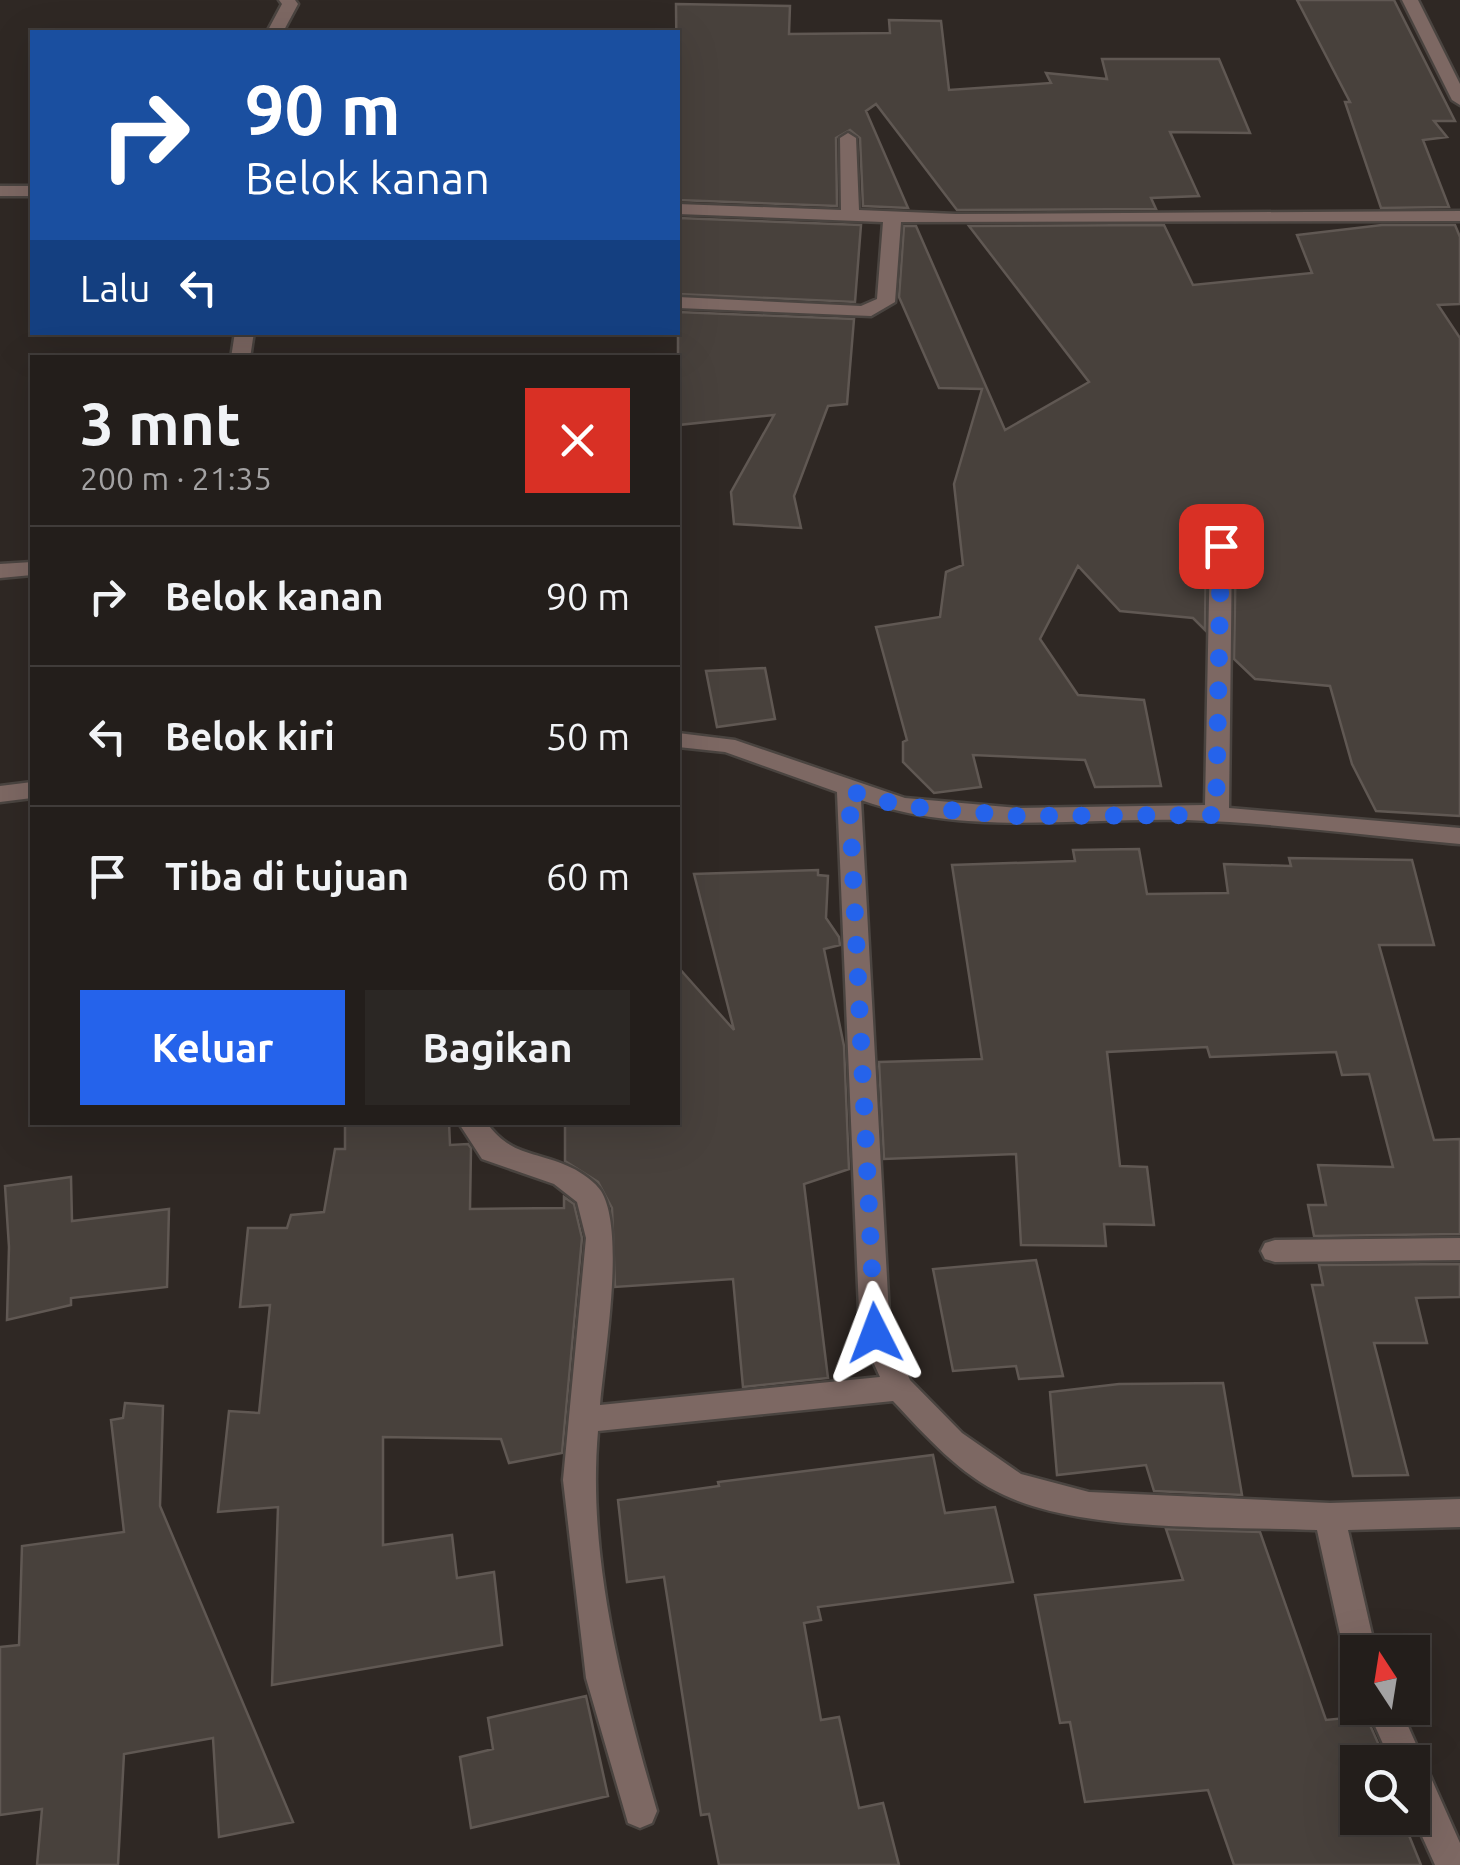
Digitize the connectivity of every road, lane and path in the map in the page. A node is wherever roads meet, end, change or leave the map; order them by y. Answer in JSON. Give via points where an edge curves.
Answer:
{"nodes":[{"id":1,"x":287,"y":0,"type":"edge"},
{"id":2,"x":1410,"y":0,"type":"edge"},
{"id":3,"x":276,"y":30,"type":"edge"},
{"id":4,"x":1460,"y":100,"type":"edge"},
{"id":5,"x":848,"y":138,"type":"dead end"},
{"id":6,"x":0,"y":191,"type":"edge"},
{"id":7,"x":30,"y":192,"type":"edge"},
{"id":8,"x":680,"y":209,"type":"edge"},
{"id":9,"x":850,"y":216,"type":"junction"},
{"id":10,"x":1460,"y":216,"type":"edge"},
{"id":11,"x":892,"y":218,"type":"junction"},
{"id":12,"x":680,"y":302,"type":"edge"},
{"id":13,"x":1221,"y":546,"type":"dead end"},
{"id":14,"x":30,"y":569,"type":"edge"},
{"id":15,"x":0,"y":571,"type":"edge"},
{"id":16,"x":680,"y":740,"type":"edge"},
{"id":17,"x":30,"y":790,"type":"edge"},
{"id":18,"x":849,"y":791,"type":"junction"},
{"id":19,"x":0,"y":794,"type":"edge"},
{"id":20,"x":1216,"y":815,"type":"junction"},
{"id":21,"x":1460,"y":836,"type":"edge"},
{"id":22,"x":473,"y":1125,"type":"edge"},
{"id":23,"x":1460,"y":1249,"type":"edge"},
{"id":24,"x":1275,"y":1251,"type":"dead end"},
{"id":25,"x":899,"y":1388,"type":"junction"},
{"id":26,"x":584,"y":1419,"type":"junction"},
{"id":27,"x":1460,"y":1513,"type":"edge"},
{"id":28,"x":1330,"y":1517,"type":"junction"},
{"id":29,"x":1356,"y":1635,"type":"edge"},
{"id":30,"x":640,"y":1811,"type":"dead end"},
{"id":31,"x":1430,"y":1815,"type":"edge"},
{"id":32,"x":1452,"y":1865,"type":"edge"}],
"edges":[{"from":1,"to":3,"type":"street"},
{"from":2,"to":4,"type":"street","via":[[1439,45]]},
{"from":5,"to":9,"type":"street"},
{"from":6,"to":7,"type":"street"},
{"from":8,"to":9,"type":"street"},
{"from":9,"to":11,"type":"street"},
{"from":10,"to":11,"type":"street"},
{"from":11,"to":12,"type":"street","via":[[886,302],[877,308]]},
{"from":13,"to":20,"type":"street"},
{"from":14,"to":15,"type":"street"},
{"from":16,"to":18,"type":"street","via":[[726,745]]},
{"from":17,"to":19,"type":"street"},
{"from":18,"to":20,"type":"street","via":[[902,806],[1018,816]]},
{"from":18,"to":25,"type":"street","via":[[875,1333]]},
{"from":20,"to":21,"type":"street"},
{"from":22,"to":26,"type":"street","via":[[492,1152],[564,1176],[590,1196],[600,1238]]},
{"from":23,"to":24,"type":"street"},
{"from":25,"to":26,"type":"street"},
{"from":25,"to":28,"type":"street","via":[[951,1442],[1013,1484],[1089,1506]]},
{"from":26,"to":30,"type":"street","via":[[578,1480],[602,1678]]},
{"from":27,"to":28,"type":"street"},
{"from":28,"to":29,"type":"street"},
{"from":31,"to":32,"type":"street"}]}
